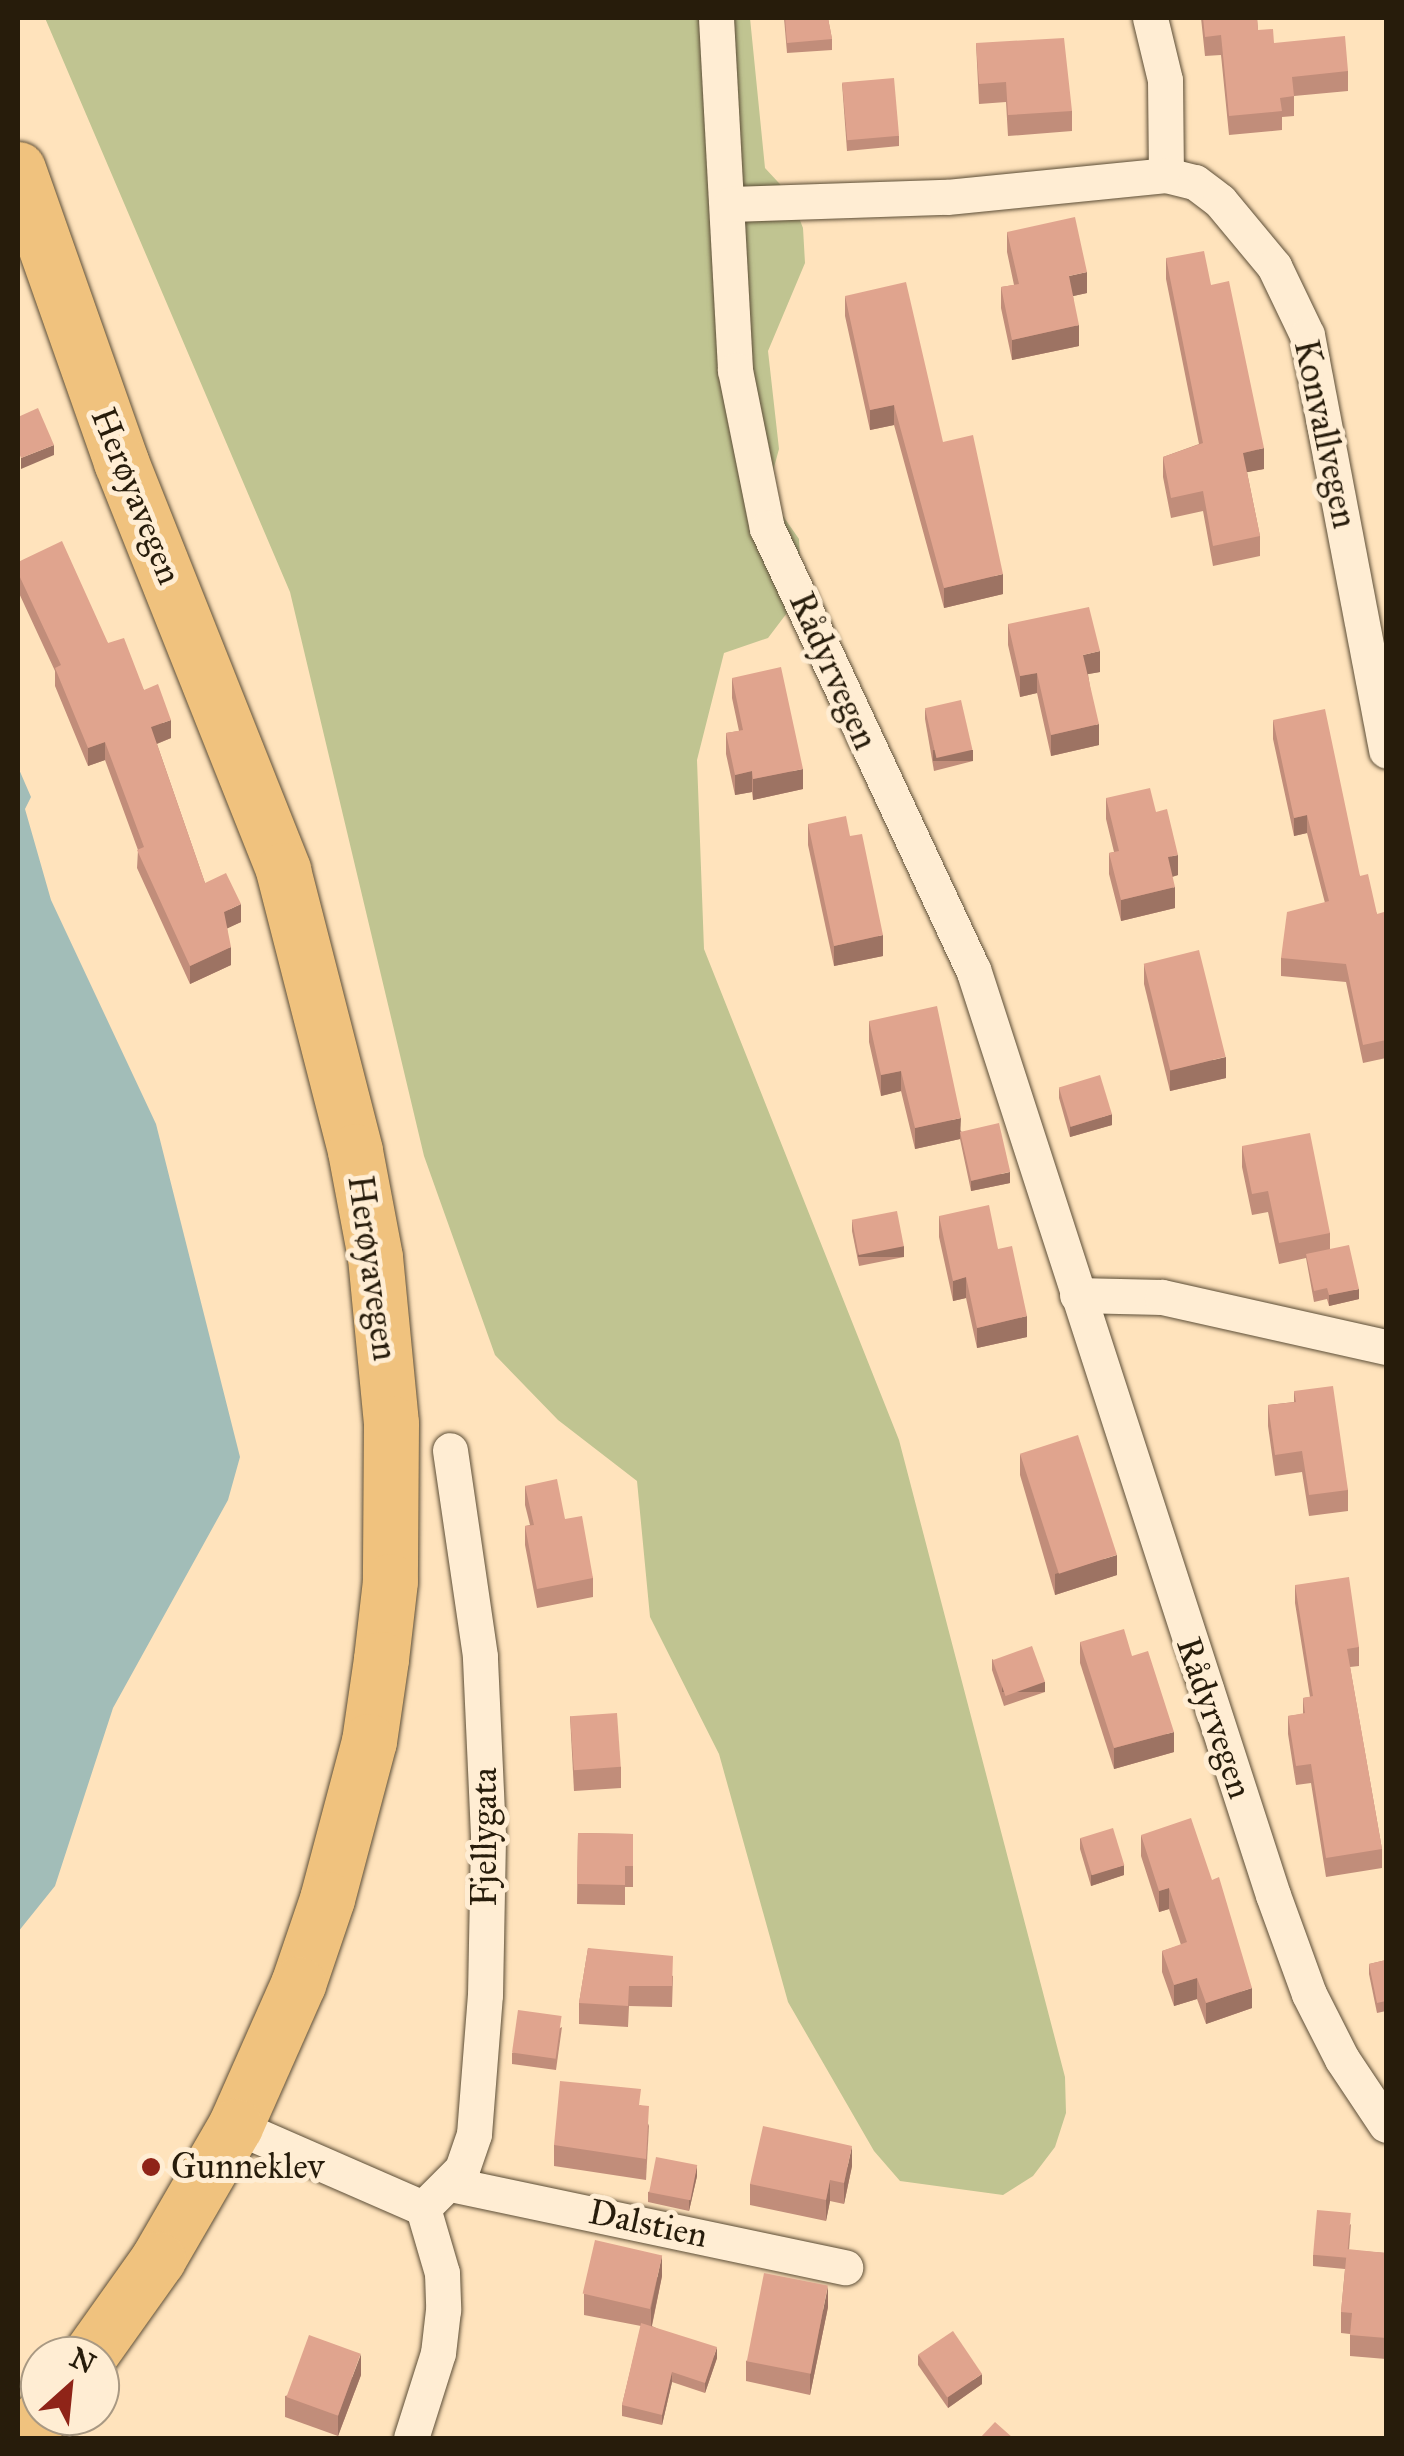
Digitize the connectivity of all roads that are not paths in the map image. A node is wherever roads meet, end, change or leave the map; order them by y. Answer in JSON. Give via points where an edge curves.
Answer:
{"nodes":[{"id":1,"x":716,"y":18,"type":"edge"},
{"id":2,"x":1150,"y":18,"type":"edge"},
{"id":3,"x":18,"y":169,"type":"edge"},
{"id":4,"x":1166,"y":175,"type":"junction"},
{"id":5,"x":730,"y":204,"type":"junction"},
{"id":6,"x":1386,"y":751,"type":"edge"},
{"id":7,"x":1078,"y":1295,"type":"junction"},
{"id":8,"x":1386,"y":1347,"type":"edge"},
{"id":9,"x":450,"y":1450,"type":"dead end"},
{"id":10,"x":1386,"y":2125,"type":"edge"},
{"id":11,"x":235,"y":2126,"type":"junction"},
{"id":12,"x":450,"y":2184,"type":"junction"},
{"id":13,"x":423,"y":2208,"type":"junction"},
{"id":14,"x":846,"y":2267,"type":"dead end"},
{"id":15,"x":104,"y":2336,"type":"edge"},
{"id":16,"x":411,"y":2438,"type":"edge"}],
"edges":[{"from":1,"to":5,"type":"street","name":"Rådyrvegen"},
{"from":2,"to":4,"type":"street","via":[[1165,80]]},
{"from":3,"to":11,"type":"highway","name":"Herøyavegen","via":[[121,462],[283,870],[355,1151],[382,1322],[391,1548],[368,1741],[349,1828],[298,1984]]},
{"from":4,"to":5,"type":"street","name":"Konvallvegen","via":[[947,197]]},
{"from":4,"to":6,"type":"street","name":"Konvallvegen","via":[[1196,182],[1220,202],[1274,266],[1307,335]]},
{"from":5,"to":7,"type":"street","name":"Rådyrvegen","via":[[735,370],[766,528],[973,969]]},
{"from":7,"to":8,"type":"street","via":[[1162,1297]]},
{"from":7,"to":10,"type":"street","name":"Rådyrvegen","via":[[1308,1994]]},
{"from":9,"to":12,"type":"street","name":"Fjellygata","via":[[474,1582],[488,1835],[481,2080],[474,2134]]},
{"from":11,"to":13,"type":"street"},
{"from":11,"to":15,"type":"highway","name":"Herøyavegen","via":[[158,2259]]},
{"from":12,"to":13,"type":"street","name":"Fjellygata"},
{"from":12,"to":14,"type":"street","name":"Dalstien"},
{"from":13,"to":16,"type":"street","via":[[442,2274],[443,2310]]}]}
